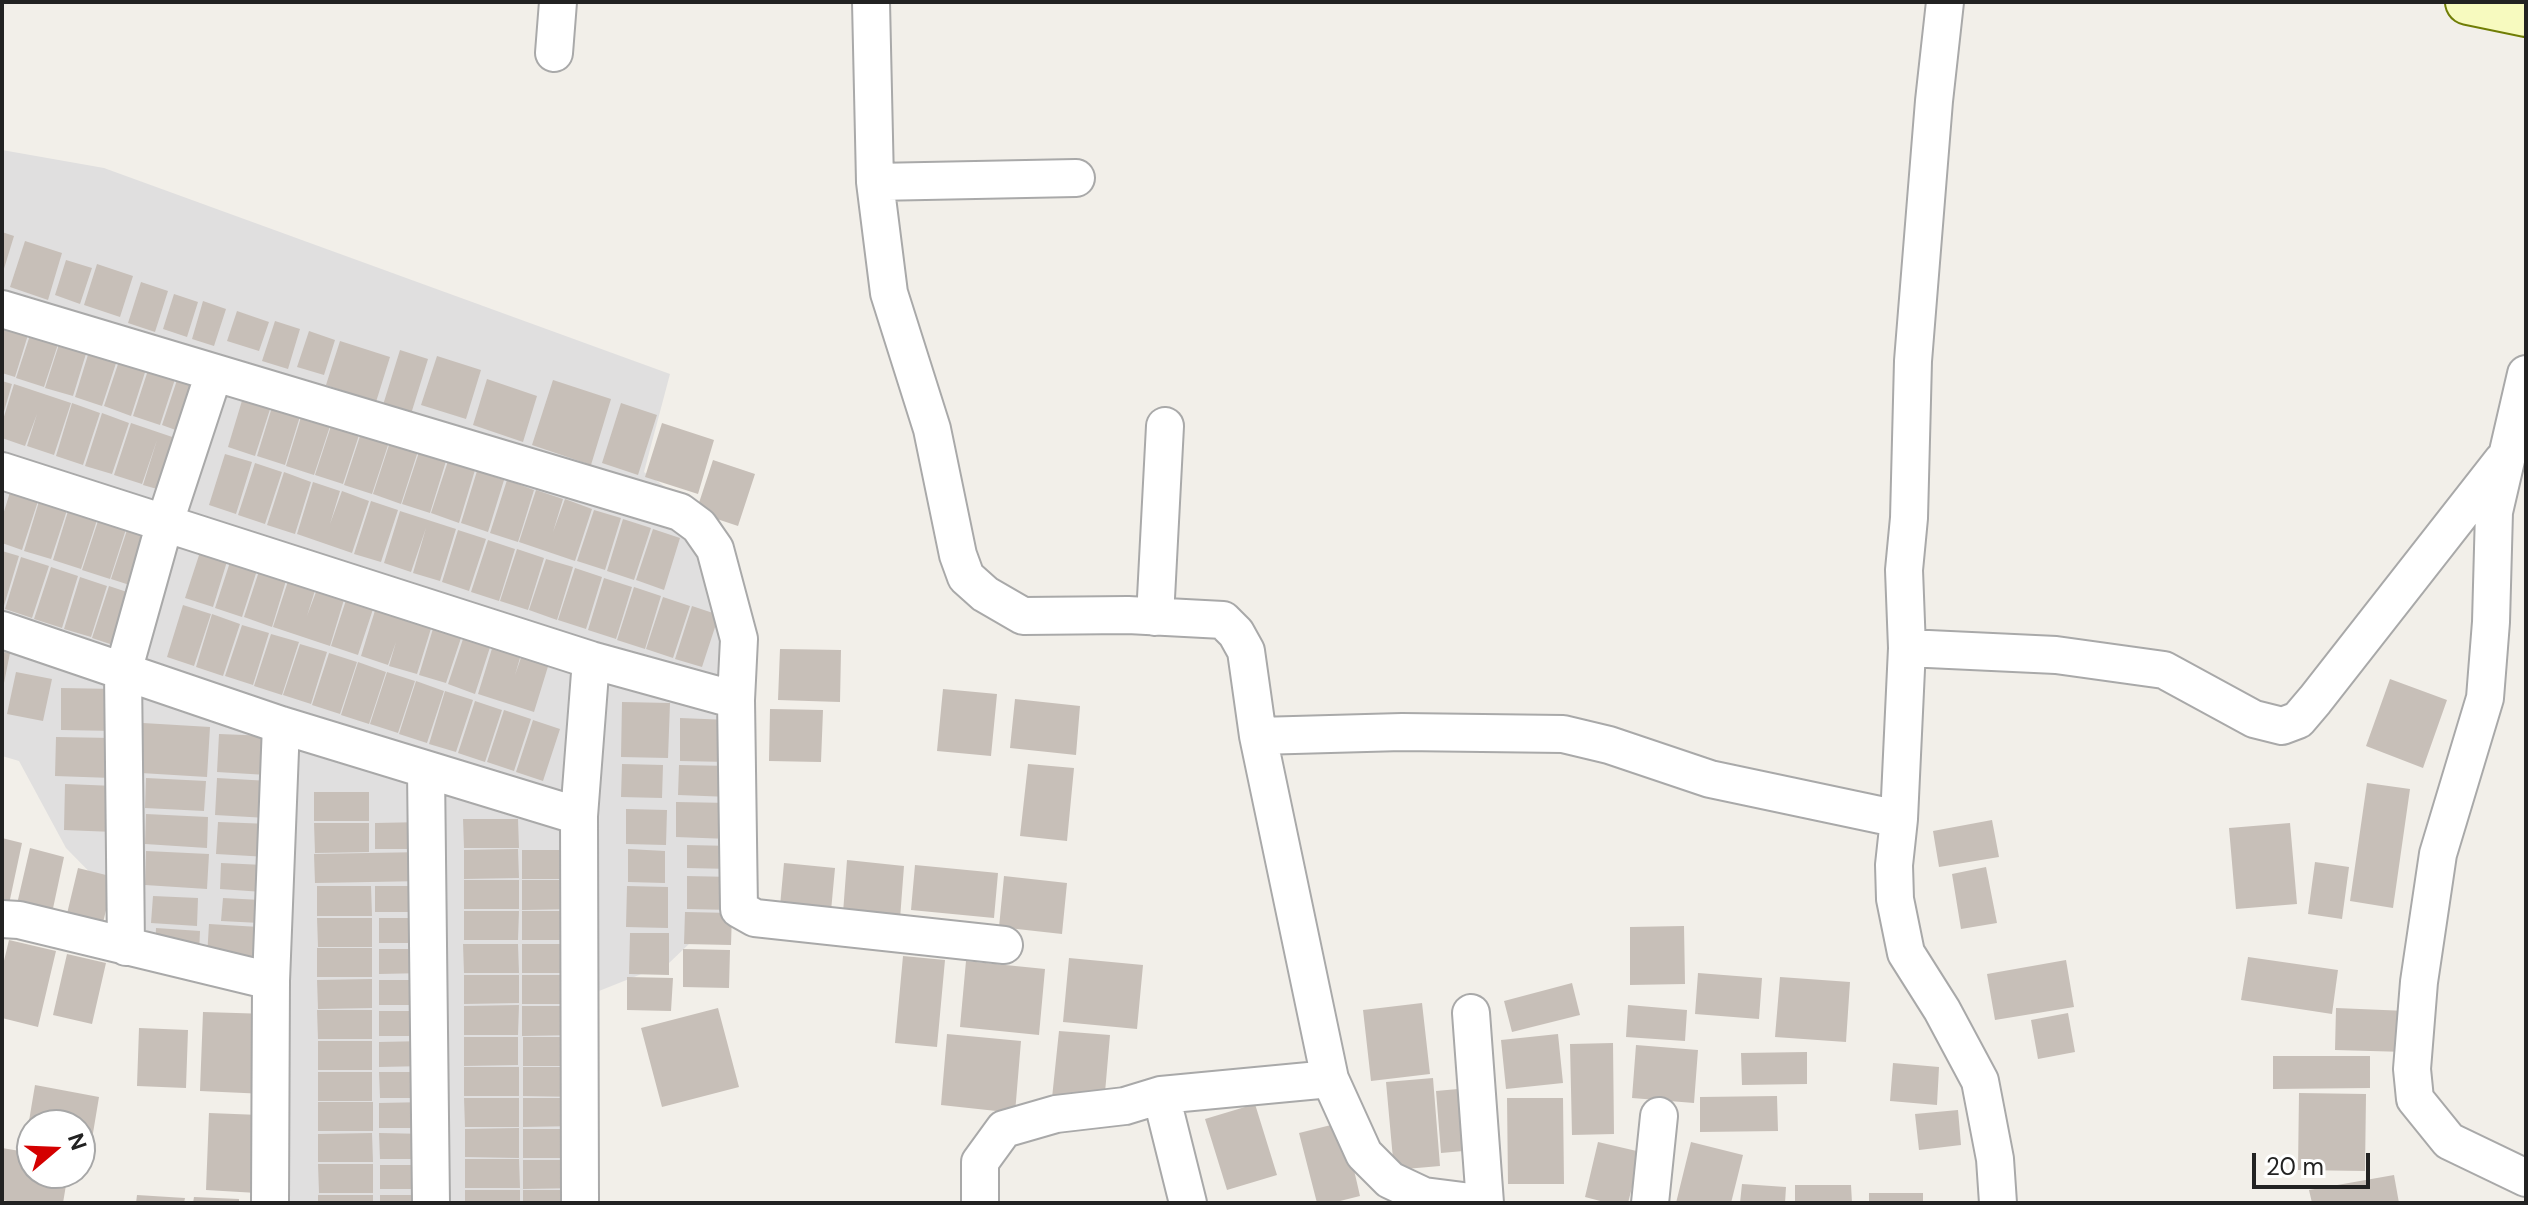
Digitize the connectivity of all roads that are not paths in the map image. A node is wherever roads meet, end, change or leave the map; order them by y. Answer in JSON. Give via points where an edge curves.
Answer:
{"nodes":[{"id":1,"x":558,"y":2,"type":"edge"},
{"id":2,"x":871,"y":2,"type":"edge"},
{"id":3,"x":1945,"y":2,"type":"edge"},
{"id":4,"x":2468,"y":2,"type":"edge"},
{"id":5,"x":2526,"y":14,"type":"edge"},
{"id":6,"x":554,"y":53,"type":"dead end"},
{"id":7,"x":1076,"y":178,"type":"dead end"},
{"id":8,"x":875,"y":182,"type":"junction"},
{"id":9,"x":2,"y":309,"type":"edge"},
{"id":10,"x":214,"y":373,"type":"junction"},
{"id":11,"x":2526,"y":374,"type":"edge"},
{"id":12,"x":1165,"y":426,"type":"dead end"},
{"id":13,"x":2505,"y":457,"type":"junction"},
{"id":14,"x":2,"y":471,"type":"edge"},
{"id":15,"x":165,"y":522,"type":"junction"},
{"id":16,"x":1155,"y":617,"type":"junction"},
{"id":17,"x":2,"y":630,"type":"edge"},
{"id":18,"x":1907,"y":648,"type":"junction"},
{"id":19,"x":591,"y":660,"type":"junction"},
{"id":20,"x":123,"y":672,"type":"junction"},
{"id":21,"x":736,"y":700,"type":"junction"},
{"id":22,"x":281,"y":725,"type":"junction"},
{"id":23,"x":1258,"y":736,"type":"junction"},
{"id":24,"x":426,"y":771,"type":"junction"},
{"id":25,"x":579,"y":816,"type":"junction"},
{"id":26,"x":1899,"y":819,"type":"junction"},
{"id":27,"x":2,"y":919,"type":"edge"},
{"id":28,"x":1004,"y":945,"type":"dead end"},
{"id":29,"x":126,"y":947,"type":"junction"},
{"id":30,"x":271,"y":981,"type":"junction"},
{"id":31,"x":1471,"y":1013,"type":"dead end"},
{"id":32,"x":1330,"y":1079,"type":"junction"},
{"id":33,"x":1161,"y":1095,"type":"junction"},
{"id":34,"x":1659,"y":1116,"type":"dead end"},
{"id":35,"x":2526,"y":1178,"type":"edge"},
{"id":36,"x":270,"y":1203,"type":"edge"},
{"id":37,"x":431,"y":1203,"type":"edge"},
{"id":38,"x":580,"y":1203,"type":"edge"},
{"id":39,"x":980,"y":1203,"type":"edge"},
{"id":40,"x":1188,"y":1203,"type":"edge"},
{"id":41,"x":1482,"y":1203,"type":"edge"},
{"id":42,"x":1650,"y":1203,"type":"edge"},
{"id":43,"x":1998,"y":1203,"type":"edge"}],
"edges":[{"from":1,"to":6,"type":"street"},
{"from":2,"to":8,"type":"street"},
{"from":3,"to":18,"type":"street","via":[[1913,361],[1904,570]]},
{"from":4,"to":5,"type":"main road"},
{"from":7,"to":8,"type":"street"},
{"from":8,"to":16,"type":"street","via":[[889,293],[932,429],[966,577],[1023,616]]},
{"from":9,"to":10,"type":"street"},
{"from":10,"to":15,"type":"street"},
{"from":10,"to":21,"type":"street","via":[[680,512],[699,526],[715,549],[739,639]]},
{"from":11,"to":13,"type":"street"},
{"from":12,"to":16,"type":"street"},
{"from":13,"to":18,"type":"street","via":[[2315,700],[2298,720],[2282,726],[2254,719],[2164,670],[2056,655]]},
{"from":13,"to":35,"type":"street","via":[[2494,512],[2485,698],[2438,854],[2412,1069],[2415,1099],[2449,1141]]},
{"from":14,"to":15,"type":"street"},
{"from":15,"to":19,"type":"street"},
{"from":15,"to":20,"type":"street"},
{"from":16,"to":23,"type":"street","via":[[1223,620],[1236,633],[1246,651]]},
{"from":17,"to":20,"type":"street"},
{"from":18,"to":26,"type":"street"},
{"from":19,"to":21,"type":"street"},
{"from":19,"to":25,"type":"street"},
{"from":20,"to":22,"type":"street"},
{"from":20,"to":29,"type":"street"},
{"from":21,"to":28,"type":"street","via":[[739,909],[755,918]]},
{"from":22,"to":24,"type":"street"},
{"from":22,"to":30,"type":"street"},
{"from":23,"to":26,"type":"street","via":[[1563,734],[1710,779]]},
{"from":23,"to":32,"type":"street"},
{"from":24,"to":25,"type":"street"},
{"from":24,"to":37,"type":"street"},
{"from":25,"to":38,"type":"street"},
{"from":26,"to":43,"type":"street","via":[[1895,899],[1906,953],[1980,1081]]},
{"from":27,"to":29,"type":"street"},
{"from":29,"to":30,"type":"street"},
{"from":30,"to":36,"type":"street"},
{"from":31,"to":41,"type":"street"},
{"from":32,"to":33,"type":"street"},
{"from":32,"to":41,"type":"street","via":[[1364,1154],[1390,1180],[1424,1196]]},
{"from":33,"to":39,"type":"street","via":[[1125,1106],[1045,1116],[1004,1129],[980,1162]]},
{"from":33,"to":40,"type":"street"},
{"from":34,"to":42,"type":"street"}]}
